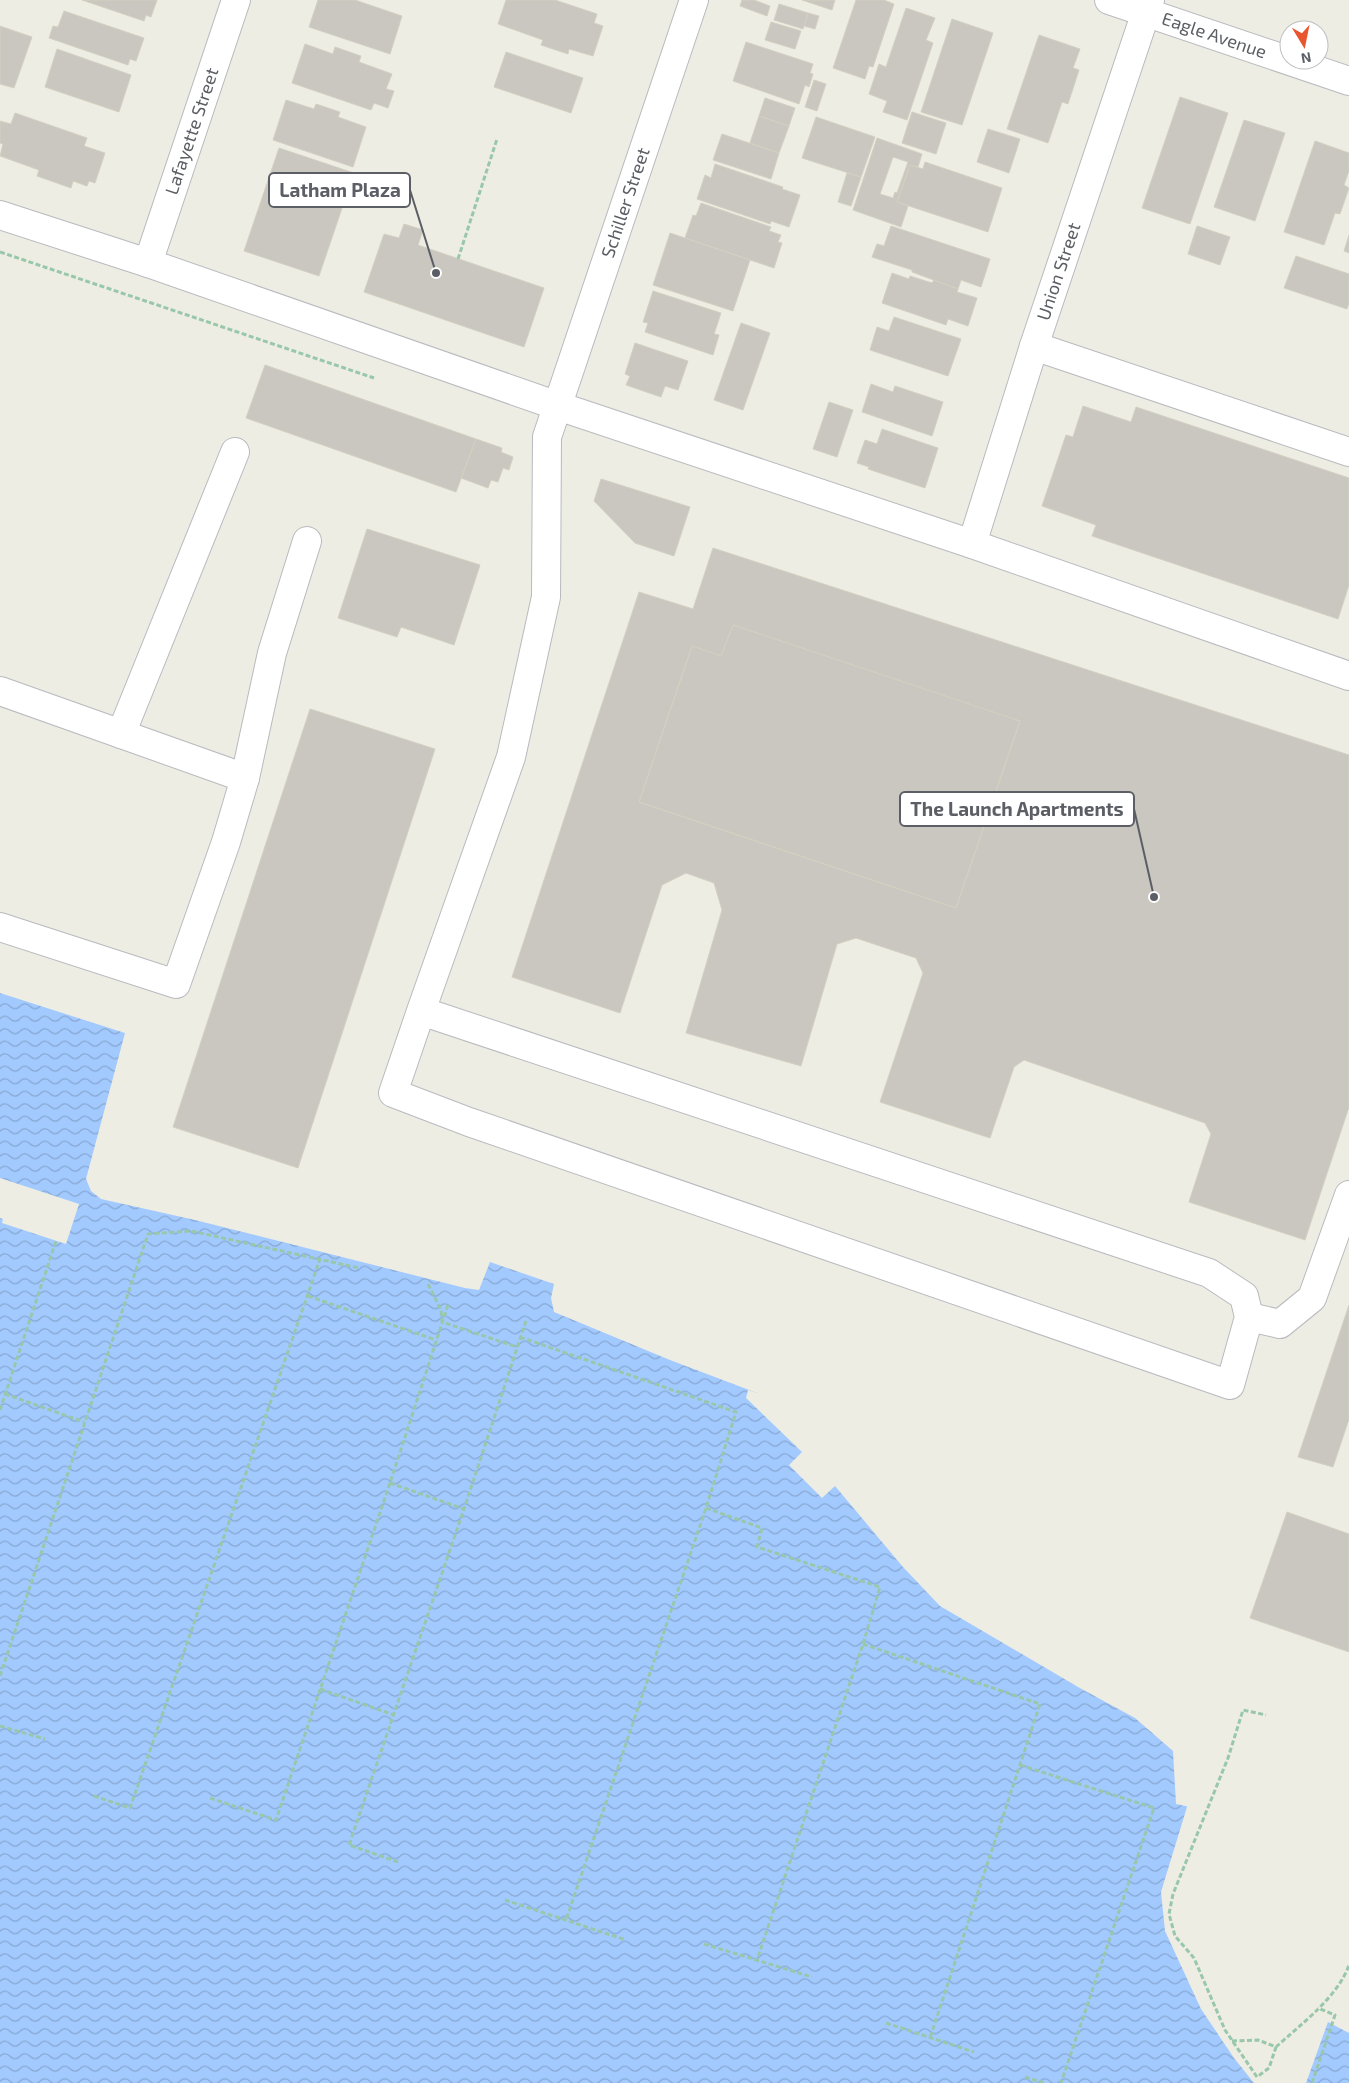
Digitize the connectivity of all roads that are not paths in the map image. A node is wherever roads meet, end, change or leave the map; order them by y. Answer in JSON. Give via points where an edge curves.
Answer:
{"nodes":[{"id":1,"x":236,"y":0,"type":"edge"},
{"id":2,"x":694,"y":0,"type":"edge"},
{"id":3,"x":1109,"y":0,"type":"edge"},
{"id":4,"x":1148,"y":6,"type":"edge"},
{"id":5,"x":1349,"y":81,"type":"edge"},
{"id":6,"x":0,"y":215,"type":"edge"},
{"id":7,"x":148,"y":263,"type":"junction"},
{"id":8,"x":1034,"y":346,"type":"junction"},
{"id":9,"x":558,"y":406,"type":"junction"},
{"id":10,"x":235,"y":452,"type":"dead end"},
{"id":11,"x":1349,"y":452,"type":"edge"},
{"id":12,"x":307,"y":540,"type":"dead end"},
{"id":13,"x":972,"y":544,"type":"junction"},
{"id":14,"x":1349,"y":676,"type":"edge"},
{"id":15,"x":0,"y":691,"type":"edge"},
{"id":16,"x":121,"y":734,"type":"junction"},
{"id":17,"x":245,"y":778,"type":"junction"},
{"id":18,"x":0,"y":927,"type":"edge"},
{"id":19,"x":421,"y":1011,"type":"junction"},
{"id":20,"x":1349,"y":1195,"type":"edge"},
{"id":21,"x":1249,"y":1317,"type":"junction"}],
"edges":[{"from":1,"to":7,"type":"street","name":"Lafayette Street"},
{"from":2,"to":9,"type":"street","name":"Schiller Street"},
{"from":3,"to":4,"type":"street","name":"Eagle Avenue"},
{"from":4,"to":5,"type":"street","name":"Eagle Avenue"},
{"from":4,"to":8,"type":"street","name":"Union Street"},
{"from":6,"to":7,"type":"street"},
{"from":7,"to":9,"type":"street"},
{"from":8,"to":11,"type":"street"},
{"from":8,"to":13,"type":"street","name":"Union Street"},
{"from":9,"to":13,"type":"street"},
{"from":9,"to":19,"type":"street","name":"Schiller Street","via":[[547,437],[546,597],[511,757]]},
{"from":10,"to":16,"type":"street"},
{"from":12,"to":17,"type":"street","via":[[272,653]]},
{"from":13,"to":14,"type":"street"},
{"from":15,"to":16,"type":"street"},
{"from":16,"to":17,"type":"street"},
{"from":17,"to":18,"type":"street","via":[[176,984]]},
{"from":19,"to":21,"type":"street","via":[[1208,1274],[1244,1296]]},
{"from":19,"to":21,"type":"street","name":"Schiller Street","via":[[393,1093],[461,1119],[1230,1385]]},
{"from":20,"to":21,"type":"street","via":[[1312,1298],[1280,1324]]}]}
